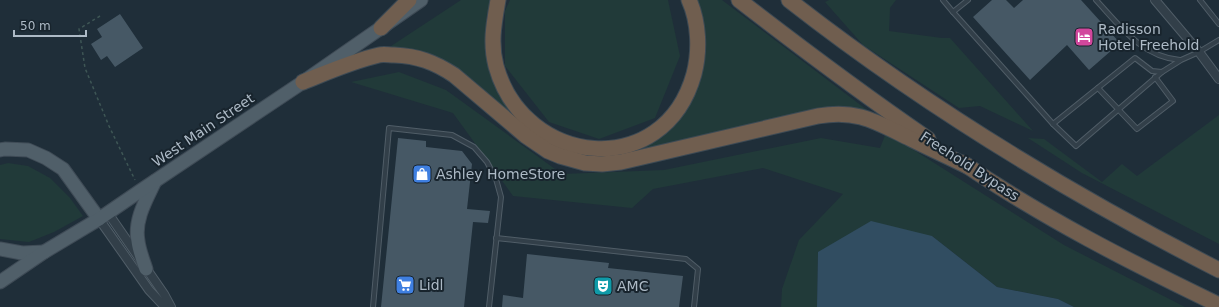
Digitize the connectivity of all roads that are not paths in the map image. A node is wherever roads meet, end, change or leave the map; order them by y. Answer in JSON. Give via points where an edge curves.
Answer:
{"nodes":[{"id":1,"x":409,"y":0,"type":"edge"},
{"id":2,"x":421,"y":0,"type":"edge"},
{"id":3,"x":498,"y":0,"type":"edge"},
{"id":4,"x":689,"y":0,"type":"edge"},
{"id":5,"x":739,"y":0,"type":"edge"},
{"id":6,"x":789,"y":0,"type":"edge"},
{"id":7,"x":943,"y":0,"type":"edge"},
{"id":8,"x":968,"y":0,"type":"edge"},
{"id":9,"x":1096,"y":0,"type":"edge"},
{"id":10,"x":1155,"y":0,"type":"edge"},
{"id":11,"x":1200,"y":0,"type":"edge"},
{"id":12,"x":953,"y":12,"type":"junction"},
{"id":13,"x":1219,"y":24,"type":"edge"},
{"id":14,"x":380,"y":28,"type":"junction"},
{"id":15,"x":1219,"y":40,"type":"edge"},
{"id":16,"x":1199,"y":52,"type":"junction"},
{"id":17,"x":1181,"y":60,"type":"junction"},
{"id":18,"x":1162,"y":72,"type":"junction"},
{"id":19,"x":1155,"y":77,"type":"junction"},
{"id":20,"x":1219,"y":79,"type":"edge"},
{"id":21,"x":303,"y":82,"type":"junction"},
{"id":22,"x":1098,"y":88,"type":"junction"},
{"id":23,"x":1118,"y":109,"type":"junction"},
{"id":24,"x":1054,"y":124,"type":"junction"},
{"id":25,"x":0,"y":150,"type":"edge"},
{"id":26,"x":971,"y":168,"type":"junction"},
{"id":27,"x":156,"y":181,"type":"junction"},
{"id":28,"x":103,"y":216,"type":"junction"},
{"id":29,"x":496,"y":238,"type":"junction"},
{"id":30,"x":0,"y":249,"type":"edge"},
{"id":31,"x":44,"y":252,"type":"junction"},
{"id":32,"x":146,"y":269,"type":"junction"},
{"id":33,"x":1219,"y":270,"type":"edge"},
{"id":34,"x":0,"y":282,"type":"edge"},
{"id":35,"x":1219,"y":305,"type":"edge"},
{"id":36,"x":165,"y":307,"type":"edge"},
{"id":37,"x":171,"y":307,"type":"edge"},
{"id":38,"x":373,"y":307,"type":"edge"},
{"id":39,"x":489,"y":307,"type":"edge"},
{"id":40,"x":694,"y":307,"type":"edge"}],
"edges":[{"from":1,"to":14,"type":"highway"},
{"from":2,"to":14,"type":"main road","name":"West Main Street"},
{"from":3,"to":4,"type":"highway","via":[[492,42],[494,57],[505,89],[514,103],[524,115],[549,135],[573,145],[610,149],[641,140],[656,131],[681,104],[691,83],[698,54],[696,24]]},
{"from":5,"to":26,"type":"highway","name":"Freehold Bypass","via":[[884,109]]},
{"from":6,"to":33,"type":"highway","via":[[964,124],[1087,199]]},
{"from":7,"to":12,"type":"lane"},
{"from":8,"to":12,"type":"lane"},
{"from":9,"to":17,"type":"lane","via":[[1143,47],[1161,56]]},
{"from":10,"to":16,"type":"street"},
{"from":11,"to":13,"type":"lane"},
{"from":12,"to":24,"type":"lane"},
{"from":14,"to":21,"type":"main road","name":"West Main Street"},
{"from":15,"to":16,"type":"lane"},
{"from":16,"to":17,"type":"lane"},
{"from":16,"to":20,"type":"street"},
{"from":17,"to":18,"type":"lane"},
{"from":18,"to":19,"type":"lane"},
{"from":18,"to":22,"type":"lane","via":[[1152,71],[1135,58]]},
{"from":19,"to":23,"type":"lane"},
{"from":19,"to":23,"type":"lane","via":[[1173,101],[1137,129]]},
{"from":21,"to":26,"type":"highway","via":[[353,62],[380,55],[426,60],[454,76],[537,144],[560,156],[585,163],[621,162],[818,116],[845,114],[876,121]]},
{"from":21,"to":27,"type":"main road","name":"West Main Street"},
{"from":22,"to":23,"type":"lane"},
{"from":22,"to":24,"type":"lane"},
{"from":23,"to":24,"type":"lane","via":[[1076,146]]},
{"from":25,"to":28,"type":"main road","via":[[28,150],[46,158],[63,169]]},
{"from":26,"to":35,"type":"highway","name":"Freehold Bypass","via":[[1085,236]]},
{"from":27,"to":28,"type":"main road","name":"West Main Street"},
{"from":27,"to":32,"type":"main road","via":[[142,209],[138,228],[137,241]]},
{"from":28,"to":31,"type":"main road","name":"West Main Street"},
{"from":28,"to":32,"type":"street"},
{"from":28,"to":36,"type":"street","via":[[150,290]]},
{"from":29,"to":38,"type":"lane","via":[[501,197],[496,179],[487,162],[474,147],[452,136],[389,128]]},
{"from":29,"to":39,"type":"lane"},
{"from":29,"to":40,"type":"lane","via":[[686,259],[698,269]]},
{"from":30,"to":31,"type":"main road","via":[[22,253]]},
{"from":31,"to":34,"type":"main road","name":"West Main Street"},
{"from":32,"to":37,"type":"street"}]}
